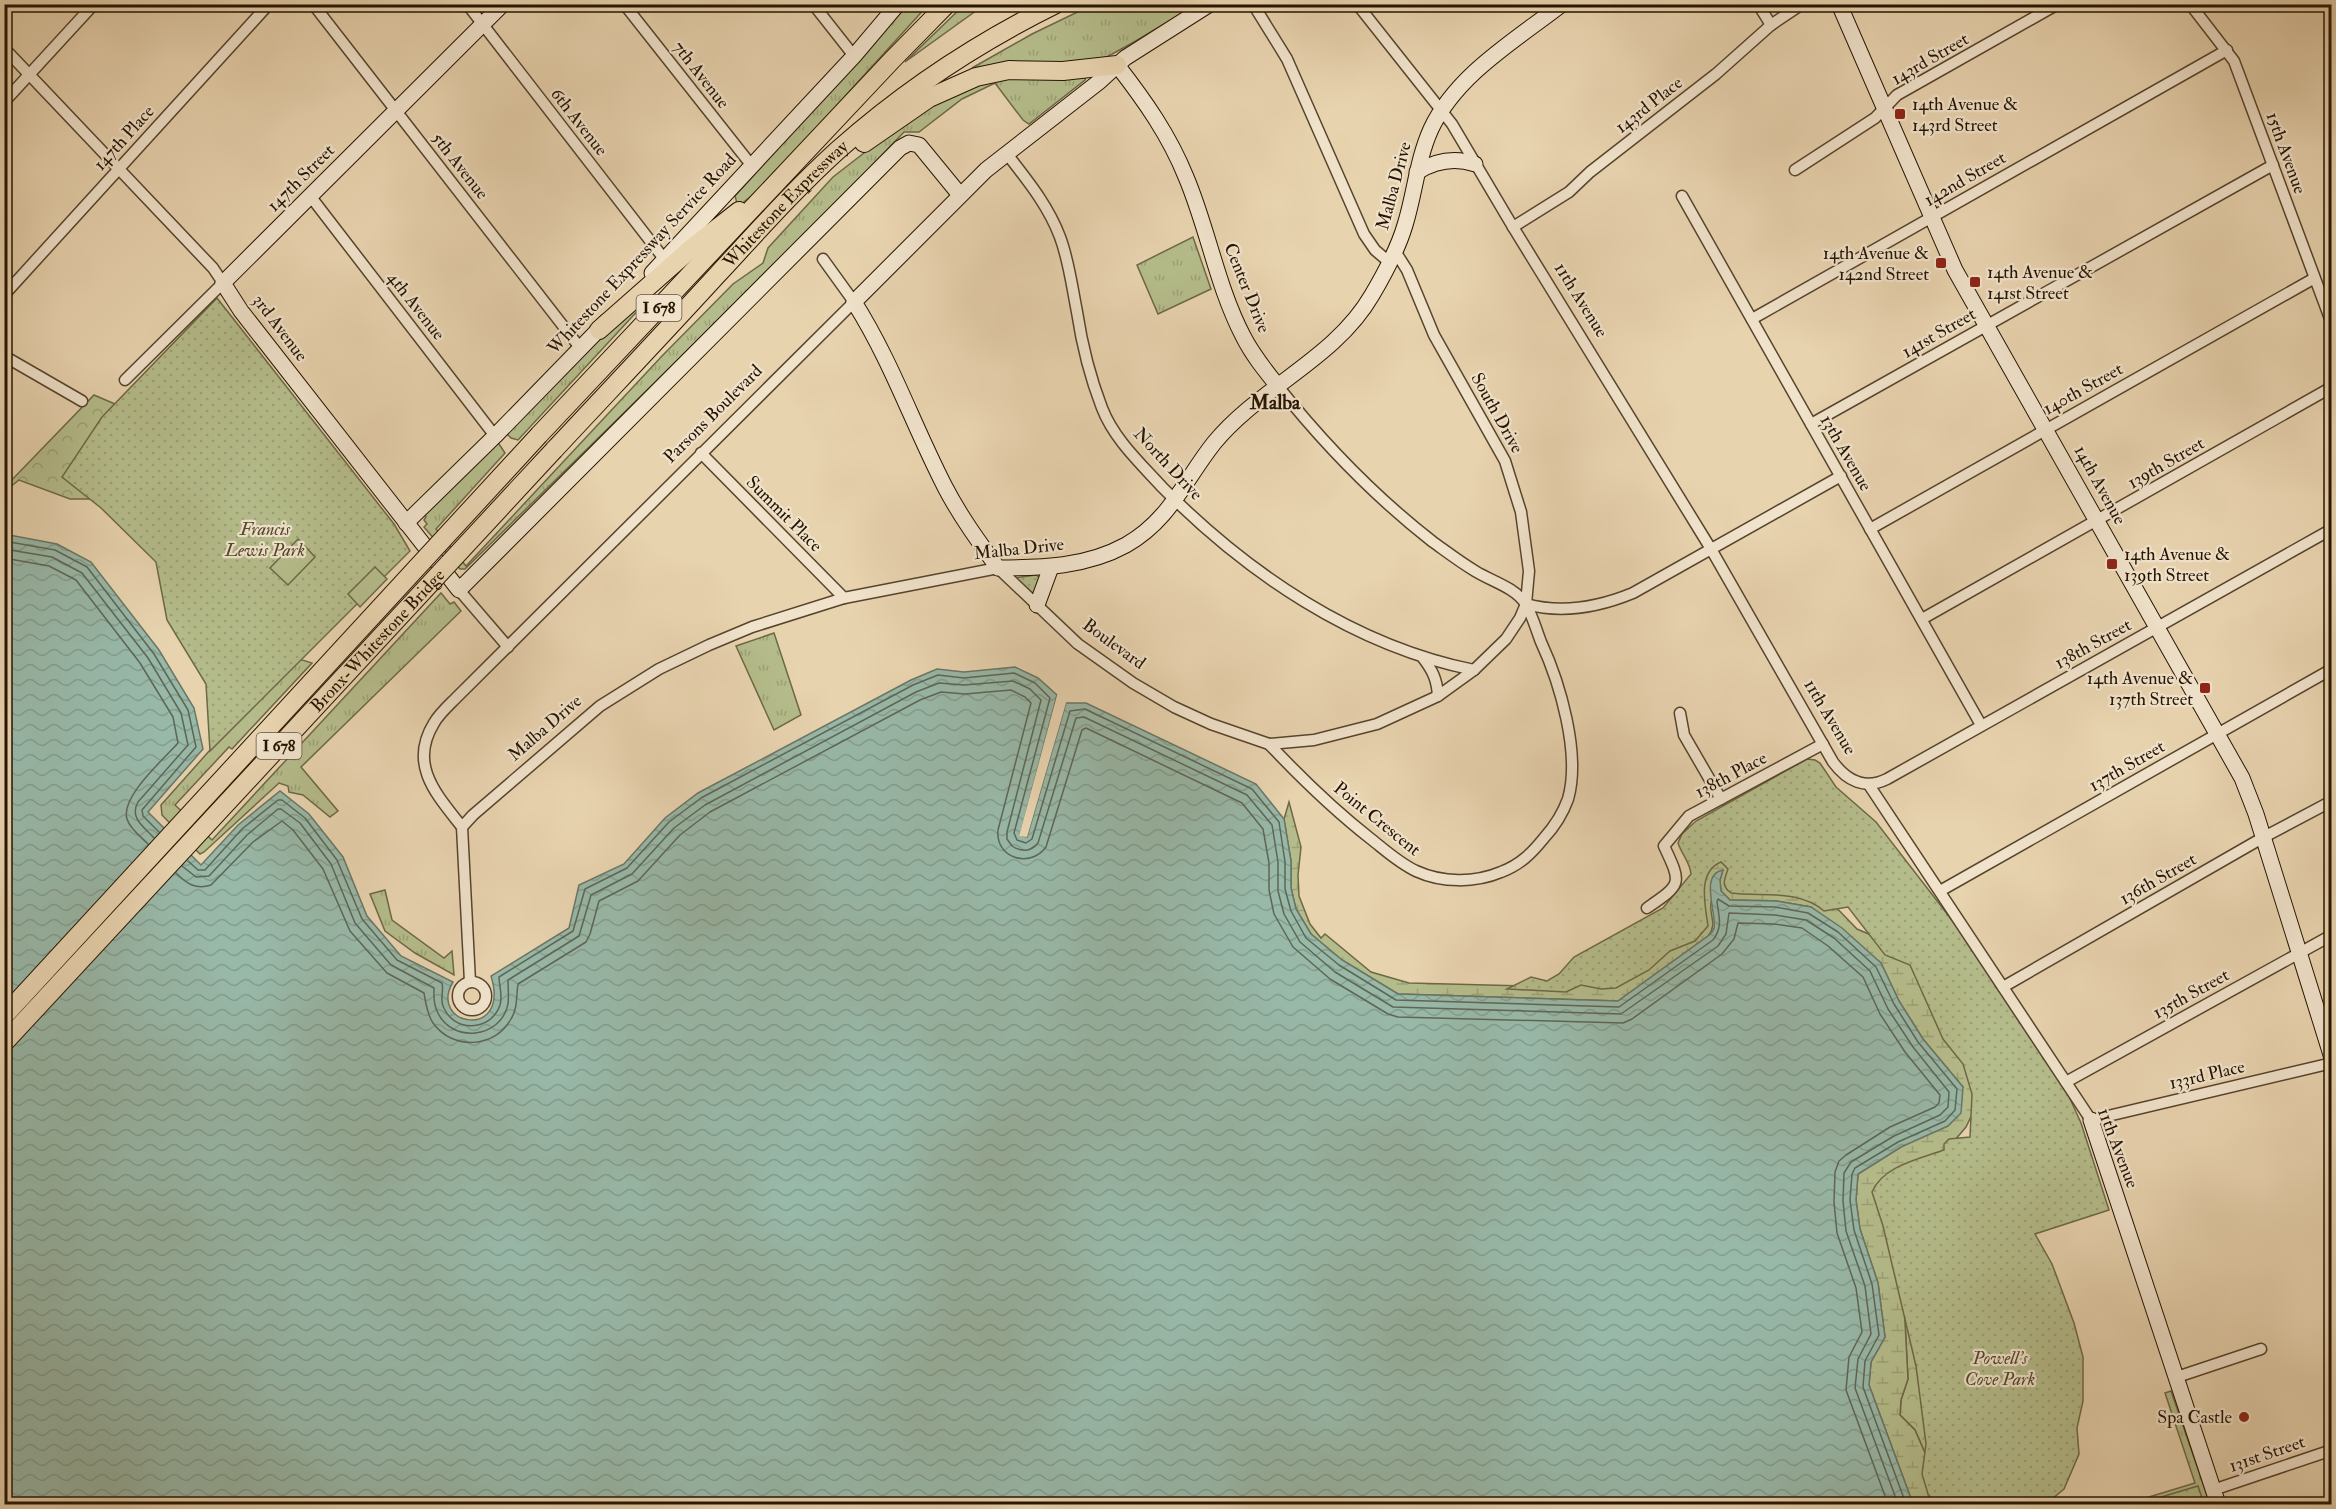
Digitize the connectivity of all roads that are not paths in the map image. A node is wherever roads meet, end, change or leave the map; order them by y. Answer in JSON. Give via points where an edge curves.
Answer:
{"nodes":[{"id":1,"x":94,"y":4,"type":"edge"},
{"id":2,"x":269,"y":4,"type":"edge"},
{"id":3,"x":314,"y":4,"type":"edge"},
{"id":4,"x":467,"y":4,"type":"edge"},
{"id":5,"x":503,"y":4,"type":"edge"},
{"id":6,"x":624,"y":4,"type":"edge"},
{"id":7,"x":813,"y":4,"type":"edge"},
{"id":8,"x":898,"y":4,"type":"edge"},
{"id":9,"x":936,"y":4,"type":"edge"},
{"id":10,"x":947,"y":4,"type":"edge"},
{"id":11,"x":1034,"y":4,"type":"edge"},
{"id":12,"x":1056,"y":4,"type":"edge"},
{"id":13,"x":1210,"y":4,"type":"edge"},
{"id":14,"x":1253,"y":4,"type":"edge"},
{"id":15,"x":1357,"y":4,"type":"edge"},
{"id":16,"x":1562,"y":4,"type":"edge"},
{"id":17,"x":1758,"y":4,"type":"edge"},
{"id":18,"x":1802,"y":4,"type":"edge"},
{"id":19,"x":1839,"y":4,"type":"edge"},
{"id":20,"x":2058,"y":4,"type":"edge"},
{"id":21,"x":2190,"y":4,"type":"edge"},
{"id":22,"x":483,"y":25,"type":"junction"},
{"id":23,"x":1771,"y":25,"type":"junction"},
{"id":24,"x":4,"y":48,"type":"edge"},
{"id":25,"x":2226,"y":50,"type":"junction"},
{"id":26,"x":854,"y":56,"type":"junction"},
{"id":27,"x":892,"y":60,"type":"junction"},
{"id":28,"x":1117,"y":65,"type":"junction"},
{"id":29,"x":30,"y":74,"type":"junction"},
{"id":30,"x":924,"y":82,"type":"junction"},
{"id":31,"x":4,"y":102,"type":"edge"},
{"id":32,"x":1884,"y":109,"type":"junction"},
{"id":33,"x":1441,"y":110,"type":"junction"},
{"id":34,"x":396,"y":111,"type":"junction"},
{"id":35,"x":1007,"y":154,"type":"junction"},
{"id":36,"x":1475,"y":164,"type":"junction"},
{"id":37,"x":2273,"y":165,"type":"junction"},
{"id":38,"x":752,"y":166,"type":"junction"},
{"id":39,"x":119,"y":168,"type":"junction"},
{"id":40,"x":1795,"y":170,"type":"dead end"},
{"id":41,"x":1417,"y":172,"type":"junction"},
{"id":42,"x":779,"y":181,"type":"junction"},
{"id":43,"x":960,"y":195,"type":"junction"},
{"id":44,"x":1682,"y":196,"type":"dead end"},
{"id":45,"x":311,"y":197,"type":"junction"},
{"id":46,"x":1932,"y":218,"type":"junction"},
{"id":47,"x":1513,"y":227,"type":"junction"},
{"id":48,"x":753,"y":237,"type":"junction"},
{"id":49,"x":1392,"y":257,"type":"junction"},
{"id":50,"x":823,"y":259,"type":"dead end"},
{"id":51,"x":665,"y":260,"type":"junction"},
{"id":52,"x":2313,"y":279,"type":"junction"},
{"id":53,"x":223,"y":283,"type":"junction"},
{"id":54,"x":4,"y":295,"type":"edge"},
{"id":55,"x":854,"y":302,"type":"junction"},
{"id":56,"x":1752,"y":319,"type":"junction"},
{"id":57,"x":2331,"y":324,"type":"edge"},
{"id":58,"x":1987,"y":325,"type":"junction"},
{"id":59,"x":599,"y":330,"type":"junction"},
{"id":60,"x":581,"y":349,"type":"junction"},
{"id":61,"x":4,"y":356,"type":"edge"},
{"id":62,"x":125,"y":380,"type":"dead end"},
{"id":63,"x":1276,"y":385,"type":"junction"},
{"id":64,"x":2331,"y":387,"type":"edge"},
{"id":65,"x":82,"y":401,"type":"dead end"},
{"id":66,"x":1810,"y":424,"type":"junction"},
{"id":67,"x":2046,"y":429,"type":"junction"},
{"id":68,"x":539,"y":435,"type":"joint"},
{"id":69,"x":495,"y":436,"type":"junction"},
{"id":70,"x":554,"y":450,"type":"joint"},
{"id":71,"x":701,"y":453,"type":"junction"},
{"id":72,"x":1841,"y":476,"type":"junction"},
{"id":73,"x":1176,"y":500,"type":"junction"},
{"id":74,"x":2097,"y":520,"type":"junction"},
{"id":75,"x":406,"y":523,"type":"junction"},
{"id":76,"x":1870,"y":529,"type":"junction"},
{"id":77,"x":2331,"y":529,"type":"edge"},
{"id":78,"x":1712,"y":549,"type":"junction"},
{"id":79,"x":1051,"y":567,"type":"junction"},
{"id":80,"x":998,"y":568,"type":"junction"},
{"id":81,"x":459,"y":590,"type":"junction"},
{"id":82,"x":844,"y":598,"type":"junction"},
{"id":83,"x":1526,"y":604,"type":"junction"},
{"id":84,"x":1036,"y":605,"type":"junction"},
{"id":85,"x":1922,"y":619,"type":"junction"},
{"id":86,"x":2157,"y":627,"type":"junction"},
{"id":87,"x":508,"y":647,"type":"junction"},
{"id":88,"x":1423,"y":658,"type":"junction"},
{"id":89,"x":2331,"y":669,"type":"edge"},
{"id":90,"x":1474,"y":670,"type":"junction"},
{"id":91,"x":1438,"y":696,"type":"junction"},
{"id":92,"x":1680,"y":713,"type":"dead end"},
{"id":93,"x":1981,"y":725,"type":"junction"},
{"id":94,"x":2218,"y":733,"type":"junction"},
{"id":95,"x":1269,"y":744,"type":"junction"},
{"id":96,"x":1823,"y":744,"type":"junction"},
{"id":97,"x":1869,"y":784,"type":"junction"},
{"id":98,"x":1721,"y":799,"type":"junction"},
{"id":99,"x":2331,"y":801,"type":"edge"},
{"id":100,"x":462,"y":828,"type":"junction"},
{"id":101,"x":2264,"y":837,"type":"junction"},
{"id":102,"x":1940,"y":891,"type":"junction"},
{"id":103,"x":1647,"y":908,"type":"dead end"},
{"id":104,"x":2331,"y":935,"type":"edge"},
{"id":105,"x":2299,"y":952,"type":"junction"},
{"id":106,"x":470,"y":982,"type":"dead end"},
{"id":107,"x":2003,"y":987,"type":"junction"},
{"id":108,"x":4,"y":1016,"type":"edge"},
{"id":109,"x":4,"y":1043,"type":"edge"},
{"id":110,"x":2331,"y":1060,"type":"edge"},
{"id":111,"x":2066,"y":1082,"type":"junction"},
{"id":112,"x":2091,"y":1120,"type":"junction"},
{"id":113,"x":2261,"y":1349,"type":"dead end"},
{"id":114,"x":2177,"y":1377,"type":"junction"},
{"id":115,"x":2331,"y":1450,"type":"edge"},
{"id":116,"x":2216,"y":1497,"type":"edge"}],
"edges":[{"from":1,"to":29,"type":"street"},
{"from":2,"to":39,"type":"street","name":"147th Place"},
{"from":3,"to":34,"type":"street","name":"5th Avenue"},
{"from":4,"to":22,"type":"street","name":"6th Avenue"},
{"from":5,"to":22,"type":"street","name":"147th Street"},
{"from":6,"to":38,"type":"street","name":"7th Avenue"},
{"from":7,"to":26,"type":"street"},
{"from":8,"to":26,"type":"street","name":"Whitestone Expressway Service Road"},
{"from":9,"to":27,"type":"highway"},
{"from":10,"to":27,"type":"highway","name":"Whitestone Expressway","number":"I 678"},
{"from":11,"to":30,"type":"highway"},
{"from":12,"to":30,"type":"highway","name":"Whitestone Expressway","number":"I 678"},
{"from":13,"to":28,"type":"street"},
{"from":14,"to":49,"type":"street","name":"South Drive","via":[[1287,60],[1364,234],[1375,250]]},
{"from":15,"to":33,"type":"street","name":"11th Avenue"},
{"from":16,"to":33,"type":"street","name":"Malba Drive","via":[[1478,70]]},
{"from":17,"to":23,"type":"street"},
{"from":18,"to":23,"type":"street","name":"143rd Place"},
{"from":19,"to":32,"type":"street","name":"14th Avenue"},
{"from":20,"to":32,"type":"street","name":"143rd Street","via":[[1897,95]]},
{"from":21,"to":25,"type":"street","name":"15th Avenue"},
{"from":22,"to":34,"type":"street","name":"147th Street"},
{"from":22,"to":51,"type":"street","name":"6th Avenue"},
{"from":23,"to":47,"type":"street","name":"143rd Place","via":[[1569,192]]},
{"from":24,"to":29,"type":"street","name":"3rd Avenue"},
{"from":25,"to":37,"type":"street","name":"15th Avenue"},
{"from":25,"to":46,"type":"street","name":"142nd Street"},
{"from":26,"to":38,"type":"street","name":"Whitestone Expressway Service Road"},
{"from":27,"to":42,"type":"highway","name":"Whitestone Expressway","number":"I 678"},
{"from":28,"to":35,"type":"street","name":"Parsons Boulevard"},
{"from":28,"to":48,"type":"highway","via":[[1063,71],[1009,70],[952,86],[864,143]]},
{"from":28,"to":63,"type":"street","name":"Center Drive","via":[[1152,111],[1174,149],[1235,319]]},
{"from":29,"to":31,"type":"street"},
{"from":29,"to":39,"type":"street","name":"3rd Avenue"},
{"from":30,"to":48,"type":"highway","name":"Whitestone Expressway","number":"I 678","via":[[837,151]]},
{"from":32,"to":40,"type":"street","name":"143rd Street"},
{"from":32,"to":46,"type":"street","name":"14th Avenue"},
{"from":33,"to":36,"type":"street","name":"11th Avenue"},
{"from":33,"to":41,"type":"street","name":"Malba Drive"},
{"from":34,"to":45,"type":"street","name":"147th Street"},
{"from":34,"to":60,"type":"street","name":"5th Avenue"},
{"from":35,"to":43,"type":"street","name":"Parsons Boulevard"},
{"from":35,"to":73,"type":"street","name":"North Drive","via":[[1038,195],[1060,237],[1089,372],[1103,410],[1119,438]]},
{"from":36,"to":41,"type":"street","via":[[1447,160]]},
{"from":36,"to":47,"type":"street","name":"11th Avenue"},
{"from":37,"to":52,"type":"street","name":"15th Avenue"},
{"from":37,"to":58,"type":"street","name":"141st Street"},
{"from":38,"to":51,"type":"street","name":"Whitestone Expressway Service Road"},
{"from":39,"to":53,"type":"street","name":"3rd Avenue"},
{"from":39,"to":54,"type":"street","name":"147th Place"},
{"from":41,"to":49,"type":"street","name":"Malba Drive","via":[[1405,226]]},
{"from":42,"to":59,"type":"highway","via":[[699,241]]},
{"from":42,"to":68,"type":"highway","name":"Whitestone Expressway","number":"I 678"},
{"from":43,"to":55,"type":"street","name":"Parsons Boulevard"},
{"from":43,"to":81,"type":"street","via":[[921,147],[911,142],[897,150]]},
{"from":44,"to":56,"type":"street","name":"13th Avenue"},
{"from":45,"to":53,"type":"street","name":"147th Street"},
{"from":45,"to":69,"type":"street","name":"4th Avenue"},
{"from":46,"to":56,"type":"street","name":"142nd Street"},
{"from":46,"to":58,"type":"street","name":"14th Avenue","via":[[1955,270]]},
{"from":47,"to":78,"type":"street","name":"11th Avenue"},
{"from":48,"to":70,"type":"highway","name":"Whitestone Expressway","number":"I 678"},
{"from":49,"to":63,"type":"street","name":"Malba Drive","via":[[1373,294],[1350,326]]},
{"from":49,"to":83,"type":"street","name":"South Drive","via":[[1407,270],[1434,335],[1511,477],[1528,555]]},
{"from":50,"to":55,"type":"street","name":"Boulevard"},
{"from":51,"to":59,"type":"street","name":"Whitestone Expressway Service Road"},
{"from":52,"to":57,"type":"street","name":"15th Avenue"},
{"from":52,"to":67,"type":"street","name":"140th Street"},
{"from":53,"to":62,"type":"street","name":"147th Street"},
{"from":53,"to":75,"type":"street","name":"3rd Avenue"},
{"from":55,"to":71,"type":"street","name":"Parsons Boulevard"},
{"from":55,"to":80,"type":"street","name":"Boulevard","via":[[884,352],[950,497]]},
{"from":56,"to":66,"type":"street","name":"13th Avenue"},
{"from":58,"to":66,"type":"street","name":"141st Street"},
{"from":58,"to":67,"type":"street","name":"14th Avenue"},
{"from":59,"to":60,"type":"street","name":"Whitestone Expressway Service Road"},
{"from":60,"to":69,"type":"street","name":"Whitestone Expressway Service Road"},
{"from":61,"to":65,"type":"street"},
{"from":63,"to":73,"type":"street","name":"Malba Drive","via":[[1220,436]]},
{"from":63,"to":83,"type":"street","name":"Center Drive","via":[[1333,452],[1388,505],[1457,559],[1514,592]]},
{"from":64,"to":74,"type":"street","name":"139th Street"},
{"from":66,"to":72,"type":"street","name":"13th Avenue"},
{"from":67,"to":74,"type":"street","name":"14th Avenue"},
{"from":67,"to":76,"type":"street","name":"140th Street"},
{"from":68,"to":108,"type":"highway","name":"Bronx-Whitestone Bridge","number":"I 678","bridge":true},
{"from":69,"to":75,"type":"street","name":"Whitestone Expressway Service Road"},
{"from":70,"to":109,"type":"highway","name":"Bronx-Whitestone Bridge","number":"I 678","bridge":true},
{"from":71,"to":82,"type":"street","name":"Summit Place"},
{"from":71,"to":87,"type":"street","name":"Parsons Boulevard"},
{"from":72,"to":76,"type":"street","name":"13th Avenue"},
{"from":72,"to":78,"type":"street"},
{"from":73,"to":79,"type":"street","name":"Malba Drive","via":[[1157,522],[1127,544],[1065,566]]},
{"from":73,"to":88,"type":"street","name":"North Drive","via":[[1238,555],[1311,605],[1368,636]]},
{"from":74,"to":85,"type":"street","name":"139th Street"},
{"from":74,"to":86,"type":"street","name":"14th Avenue"},
{"from":75,"to":81,"type":"street","name":"3rd Avenue"},
{"from":76,"to":85,"type":"street","name":"13th Avenue"},
{"from":77,"to":86,"type":"street","name":"138th Street"},
{"from":78,"to":83,"type":"street","via":[[1618,599],[1564,609]]},
{"from":78,"to":96,"type":"street","name":"11th Avenue"},
{"from":79,"to":80,"type":"street","name":"Malba Drive"},
{"from":79,"to":84,"type":"street"},
{"from":80,"to":82,"type":"street","name":"Malba Drive"},
{"from":80,"to":84,"type":"street","name":"Boulevard"},
{"from":81,"to":87,"type":"street","name":"3rd Avenue"},
{"from":82,"to":100,"type":"street","name":"Malba Drive","via":[[752,627],[635,683],[589,715]]},
{"from":83,"to":90,"type":"street","name":"Boulevard","via":[[1506,639]]},
{"from":83,"to":95,"type":"street","name":"Point Crescent","via":[[1557,681],[1572,770],[1567,801],[1557,822],[1530,855],[1507,870],[1462,880],[1416,871],[1354,826]]},
{"from":84,"to":95,"type":"street","name":"Boulevard","via":[[1078,644],[1133,683],[1210,724]]},
{"from":85,"to":93,"type":"street","name":"13th Avenue"},
{"from":86,"to":93,"type":"street","name":"138th Street"},
{"from":86,"to":94,"type":"street","name":"14th Avenue"},
{"from":87,"to":100,"type":"street","name":"Parsons Boulevard","via":[[434,722],[423,747],[434,790]]},
{"from":88,"to":90,"type":"street","name":"North Drive"},
{"from":88,"to":91,"type":"street","via":[[1437,681]]},
{"from":89,"to":94,"type":"street","name":"137th Street"},
{"from":90,"to":91,"type":"street","name":"Boulevard"},
{"from":91,"to":95,"type":"street","name":"Boulevard","via":[[1396,717],[1346,734]]},
{"from":92,"to":98,"type":"street","via":[[1684,735]]},
{"from":93,"to":97,"type":"street","name":"138th Street","via":[[1887,779]]},
{"from":94,"to":101,"type":"street","name":"14th Avenue","via":[[2242,778]]},
{"from":94,"to":102,"type":"street","name":"137th Street"},
{"from":96,"to":97,"type":"street","name":"11th Avenue","via":[[1846,777]]},
{"from":96,"to":98,"type":"street","name":"138th Place"},
{"from":97,"to":102,"type":"street","name":"11th Avenue"},
{"from":98,"to":103,"type":"street","name":"138th Place","via":[[1689,816],[1664,846],[1677,873],[1676,884]]},
{"from":99,"to":101,"type":"street","name":"136th Street"},
{"from":100,"to":106,"type":"street"},
{"from":101,"to":105,"type":"street","name":"14th Avenue"},
{"from":101,"to":107,"type":"street","name":"136th Street"},
{"from":102,"to":107,"type":"street","name":"11th Avenue"},
{"from":104,"to":105,"type":"street","name":"135th Street"},
{"from":105,"to":110,"type":"street","name":"14th Avenue"},
{"from":105,"to":111,"type":"street","name":"135th Street"},
{"from":107,"to":111,"type":"street","name":"11th Avenue"},
{"from":110,"to":112,"type":"street","name":"133rd Place"},
{"from":111,"to":112,"type":"street","name":"11th Avenue"},
{"from":112,"to":114,"type":"street","name":"11th Avenue"},
{"from":113,"to":114,"type":"street"},
{"from":114,"to":116,"type":"street","name":"11th Avenue"},
{"from":115,"to":116,"type":"street","name":"131st Street"}]}
